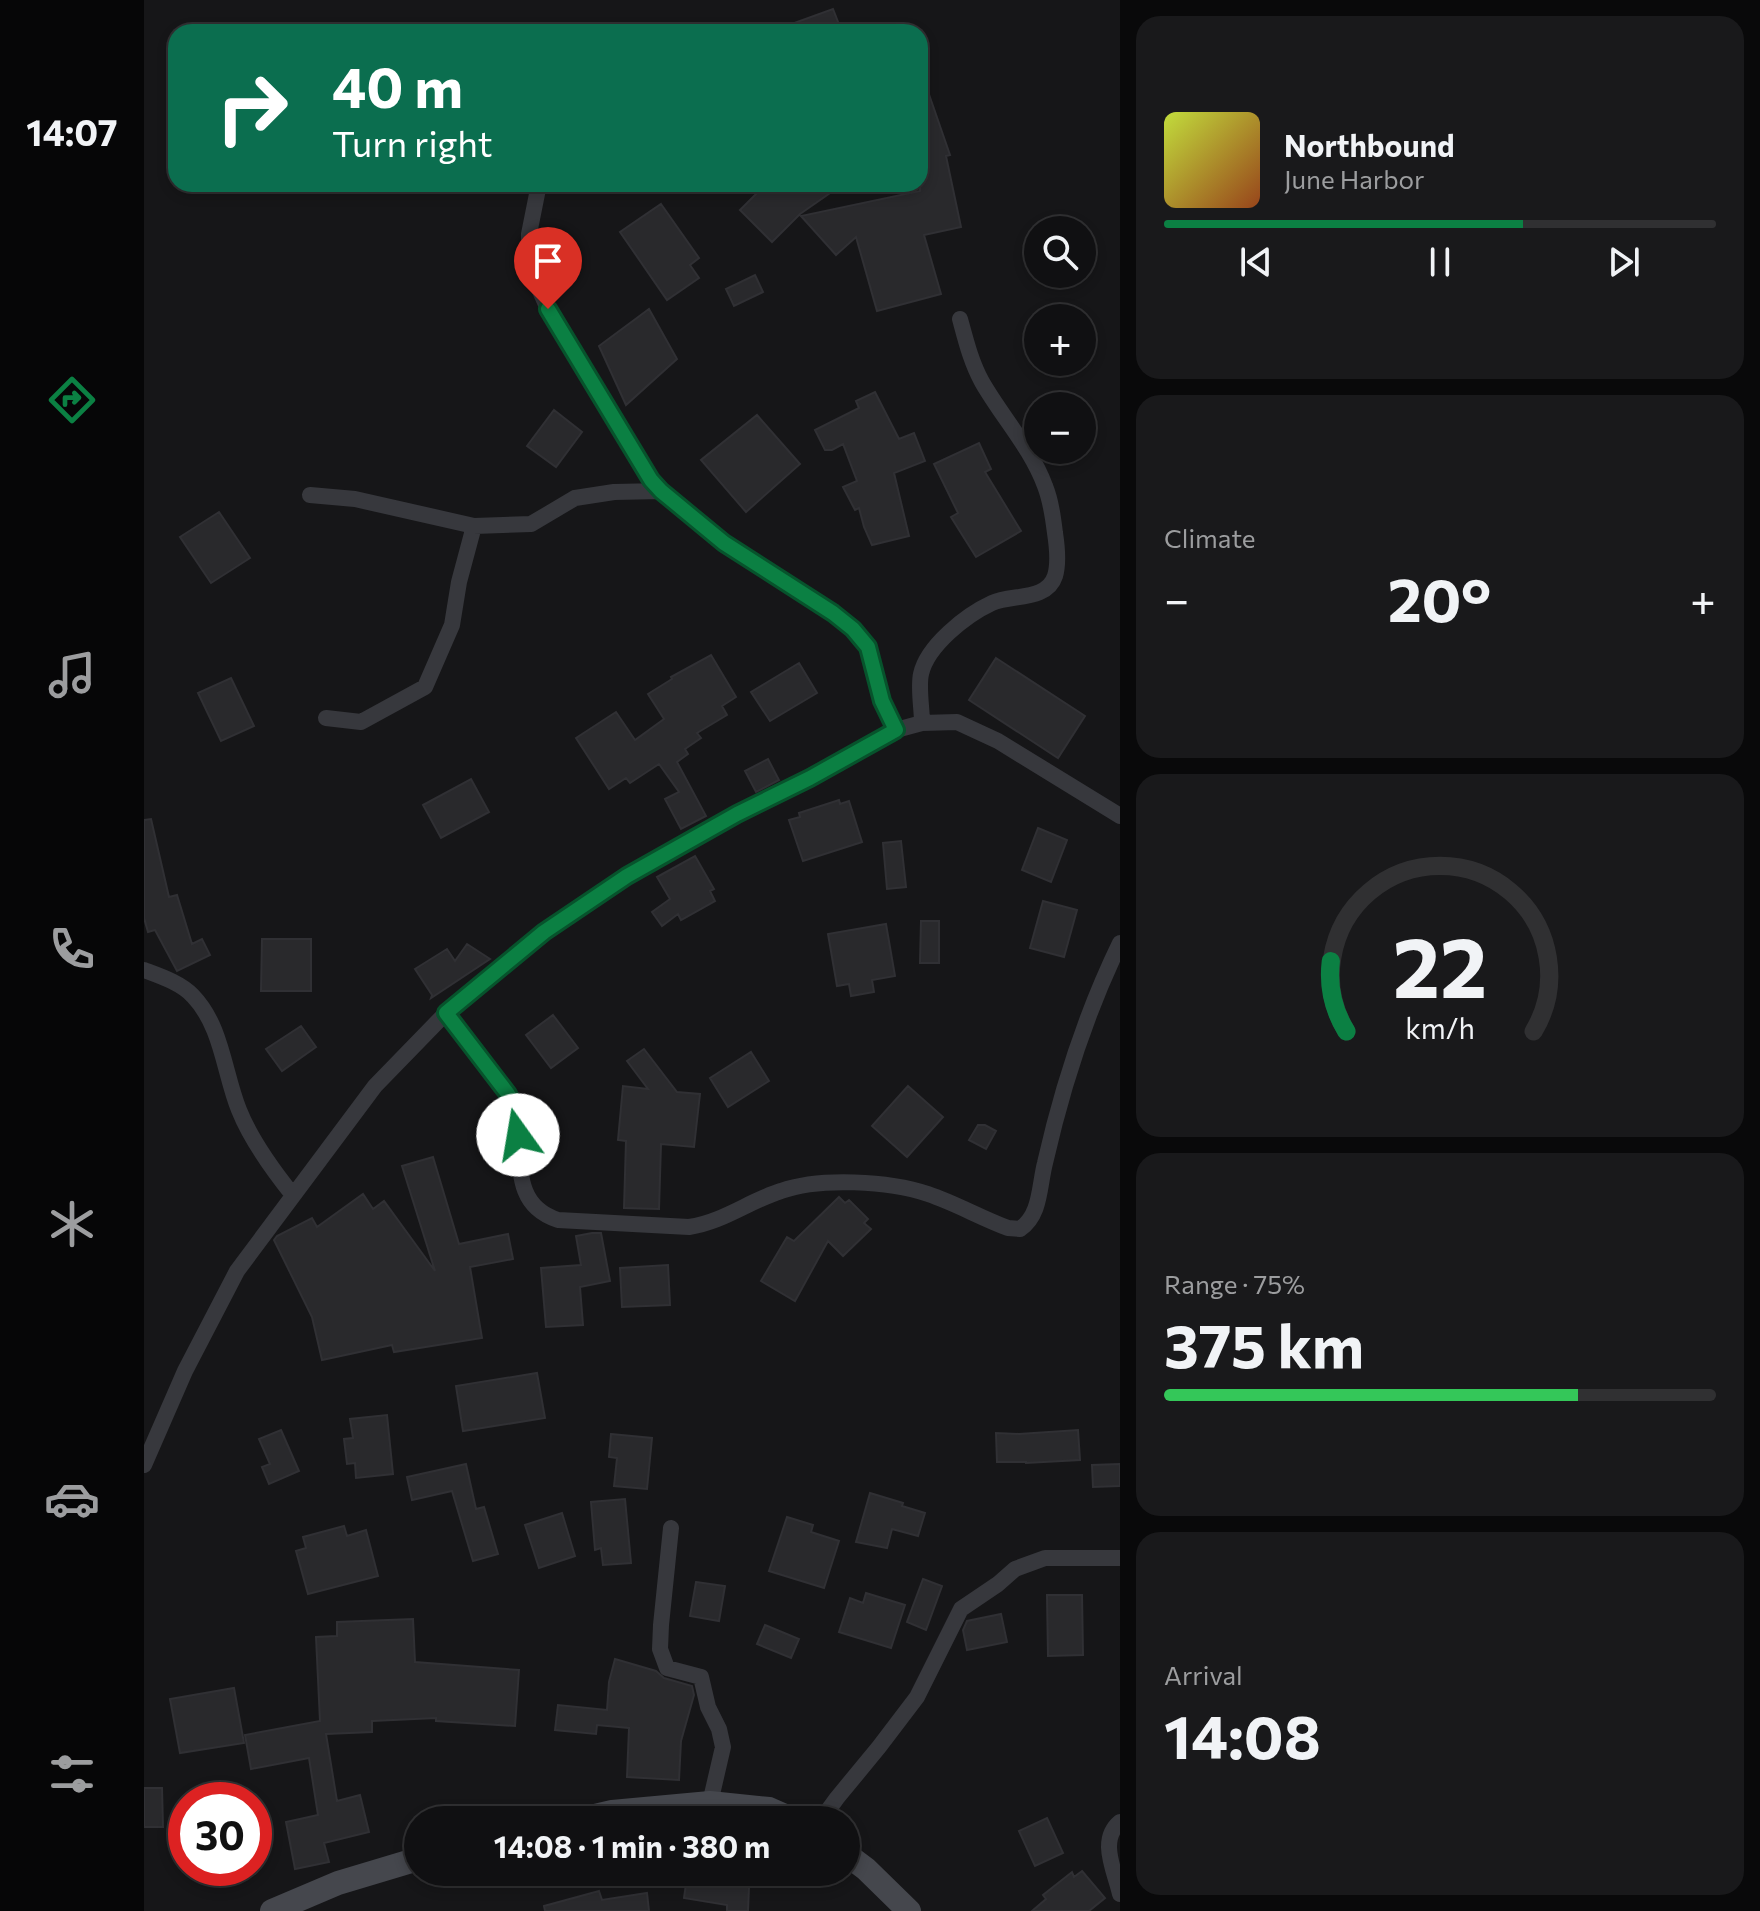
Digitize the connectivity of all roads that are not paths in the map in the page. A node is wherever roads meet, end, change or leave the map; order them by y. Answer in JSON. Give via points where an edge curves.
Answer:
{"nodes":[{"id":1,"x":537,"y":192,"type":"edge"},
{"id":2,"x":960,"y":319,"type":"dead end"},
{"id":3,"x":661,"y":491,"type":"junction"},
{"id":4,"x":310,"y":495,"type":"dead end"},
{"id":5,"x":474,"y":526,"type":"junction"},
{"id":6,"x":326,"y":718,"type":"dead end"},
{"id":7,"x":922,"y":723,"type":"junction"},
{"id":8,"x":896,"y":730,"type":"junction"},
{"id":9,"x":1120,"y":816,"type":"edge"},
{"id":10,"x":1120,"y":943,"type":"edge"},
{"id":11,"x":144,"y":970,"type":"edge"},
{"id":12,"x":446,"y":1013,"type":"junction"},
{"id":13,"x":292,"y":1194,"type":"junction"},
{"id":14,"x":144,"y":1465,"type":"edge"},
{"id":15,"x":671,"y":1528,"type":"dead end"},
{"id":16,"x":1120,"y":1558,"type":"edge"},
{"id":17,"x":710,"y":1803,"type":"junction"},
{"id":18,"x":677,"y":1806,"type":"edge"},
{"id":19,"x":740,"y":1806,"type":"edge"},
{"id":20,"x":831,"y":1806,"type":"edge"},
{"id":21,"x":1120,"y":1822,"type":"edge"},
{"id":22,"x":404,"y":1863,"type":"edge"},
{"id":23,"x":860,"y":1864,"type":"edge"},
{"id":24,"x":1120,"y":1894,"type":"edge"},
{"id":25,"x":272,"y":1911,"type":"edge"},
{"id":26,"x":909,"y":1911,"type":"edge"}],
"edges":[{"from":1,"to":3,"type":"street","via":[[529,266],[548,309]]},
{"from":2,"to":7,"type":"street","via":[[983,383],[1045,485],[1057,564],[1050,586],[993,603],[941,640],[920,675]]},
{"from":3,"to":5,"type":"street","via":[[575,498],[531,524]]},
{"from":3,"to":8,"type":"street","via":[[724,543],[853,629],[868,647]]},
{"from":4,"to":5,"type":"street","via":[[355,499]]},
{"from":5,"to":6,"type":"street","via":[[452,625],[425,687],[361,722]]},
{"from":7,"to":8,"type":"street"},
{"from":7,"to":9,"type":"street","via":[[957,722],[998,741]]},
{"from":8,"to":12,"type":"street","via":[[627,876],[544,932]]},
{"from":10,"to":12,"type":"street","via":[[1078,1045],[1053,1125],[1037,1207],[1020,1229],[927,1194],[876,1183],[785,1189],[724,1218],[689,1227],[546,1216],[526,1192],[519,1172],[516,1112],[508,1094]]},
{"from":11,"to":13,"type":"street","via":[[192,994],[205,1013],[240,1112]]},
{"from":12,"to":13,"type":"street","via":[[375,1086]]},
{"from":13,"to":14,"type":"street","via":[[237,1271]]},
{"from":15,"to":17,"type":"street","via":[[660,1649],[667,1668],[701,1677],[719,1729],[723,1747]]},
{"from":16,"to":20,"type":"street","via":[[1045,1558],[1015,1569],[961,1609],[917,1697]]},
{"from":17,"to":18,"type":"main road"},
{"from":17,"to":19,"type":"main road"},
{"from":21,"to":24,"type":"street","via":[[1112,1829],[1109,1855]]},
{"from":22,"to":25,"type":"main road"},
{"from":23,"to":26,"type":"main road"}]}
